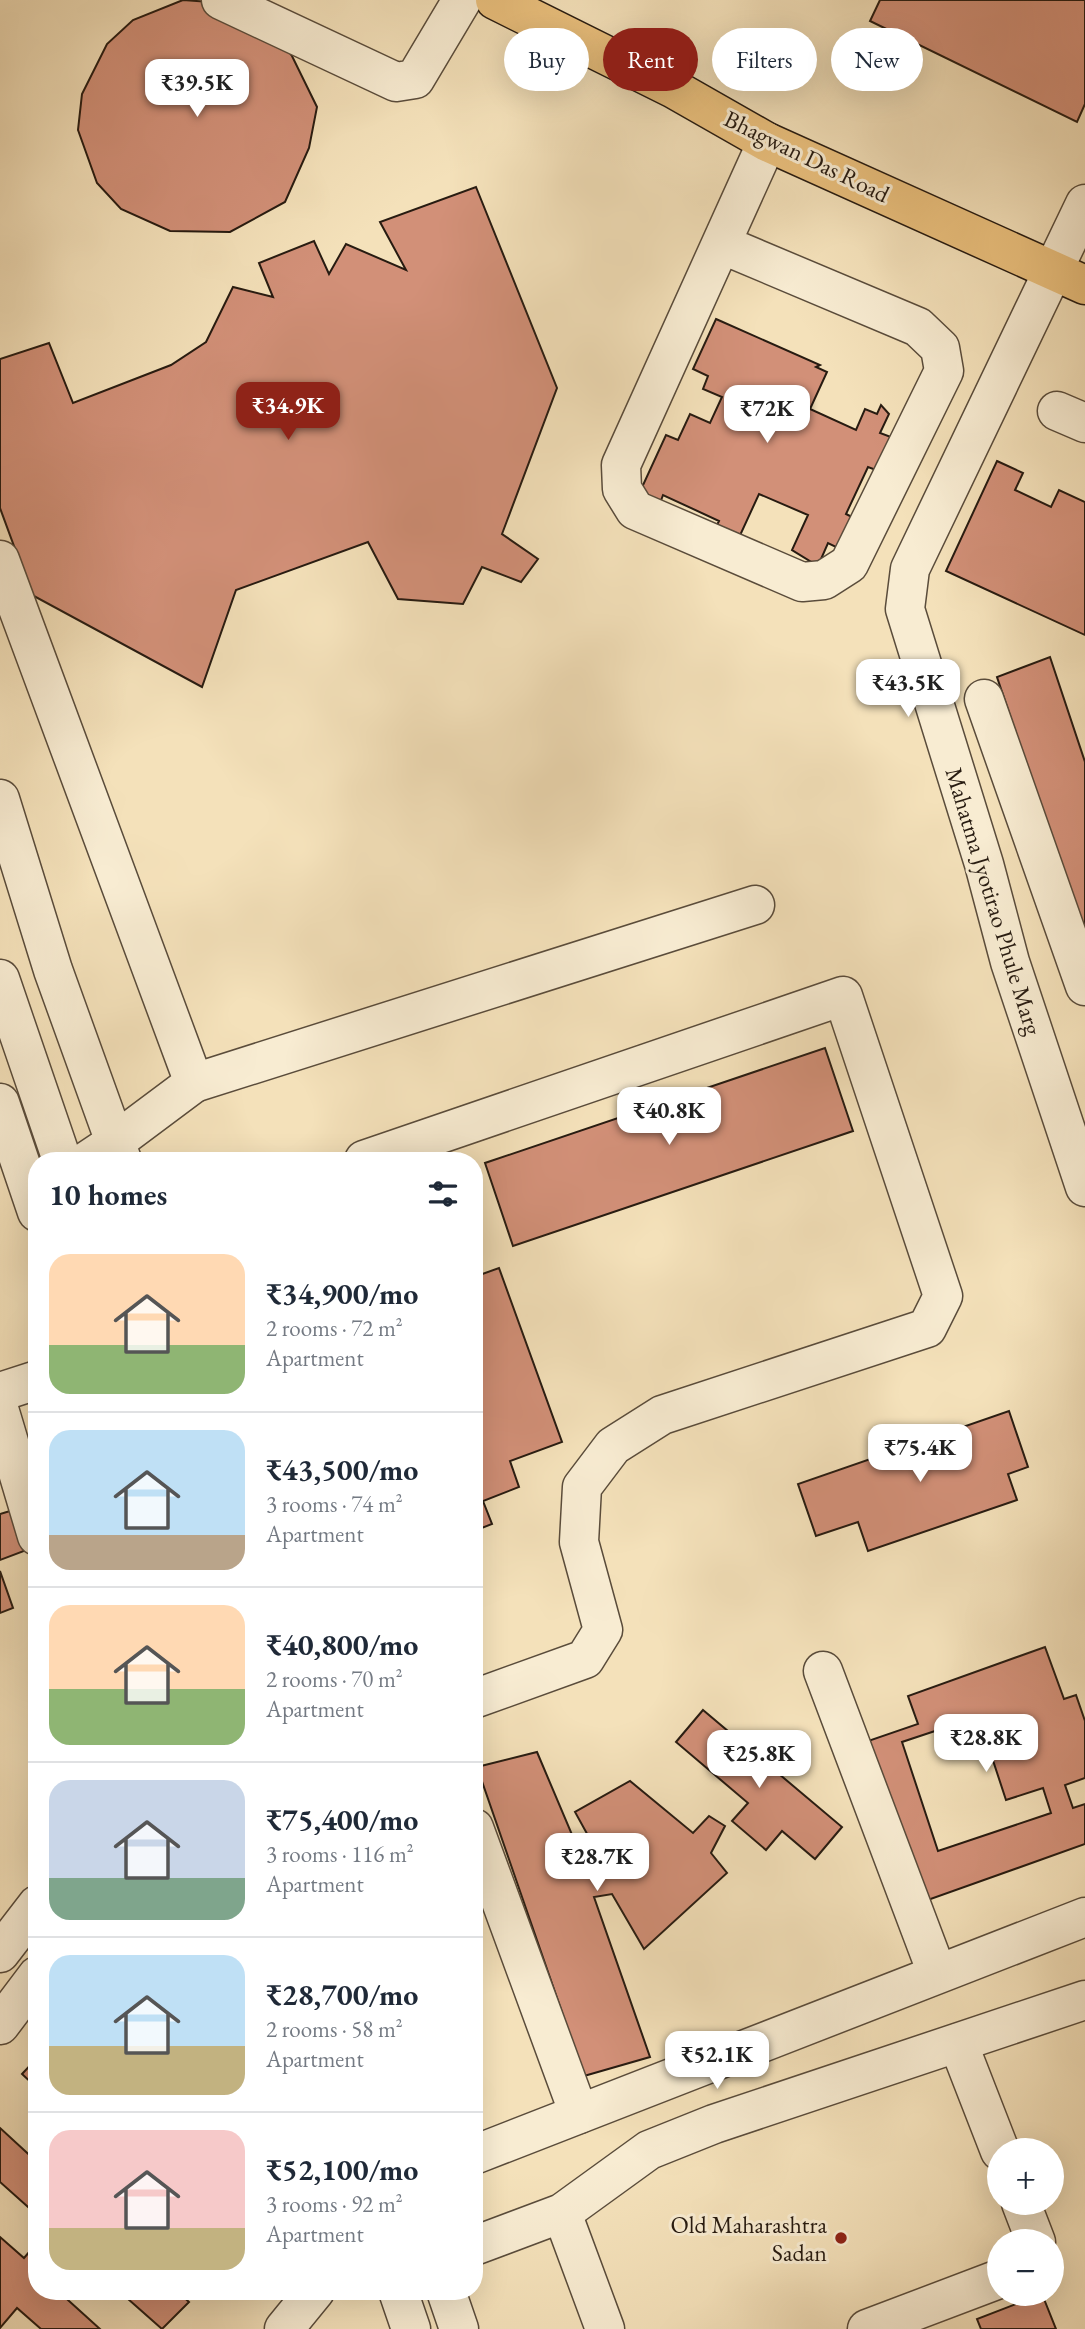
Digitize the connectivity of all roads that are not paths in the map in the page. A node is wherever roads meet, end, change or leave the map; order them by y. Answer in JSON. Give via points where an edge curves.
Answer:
{"nodes":[{"id":1,"x":221,"y":0,"type":"edge"},
{"id":2,"x":462,"y":0,"type":"edge"},
{"id":3,"x":495,"y":0,"type":"edge"},
{"id":4,"x":767,"y":142,"type":"junction"},
{"id":5,"x":1085,"y":204,"type":"edge"},
{"id":6,"x":721,"y":244,"type":"junction"},
{"id":7,"x":1069,"y":277,"type":"edge"},
{"id":8,"x":0,"y":560,"type":"edge"},
{"id":9,"x":984,"y":699,"type":"dead end"},
{"id":10,"x":0,"y":799,"type":"edge"},
{"id":11,"x":755,"y":905,"type":"dead end"},
{"id":12,"x":53,"y":970,"type":"junction"},
{"id":13,"x":2,"y":985,"type":"edge"},
{"id":14,"x":1085,"y":986,"type":"edge"},
{"id":15,"x":194,"y":1083,"type":"junction"},
{"id":16,"x":37,"y":1087,"type":"junction"},
{"id":17,"x":2,"y":1114,"type":"edge"},
{"id":18,"x":59,"y":1152,"type":"edge"},
{"id":19,"x":107,"y":1152,"type":"edge"},
{"id":20,"x":110,"y":1152,"type":"edge"},
{"id":21,"x":387,"y":1152,"type":"edge"},
{"id":22,"x":28,"y":1187,"type":"edge"},
{"id":23,"x":1085,"y":1187,"type":"edge"},
{"id":24,"x":28,"y":1383,"type":"edge"},
{"id":25,"x":0,"y":1392,"type":"edge"},
{"id":26,"x":0,"y":1412,"type":"edge"},
{"id":27,"x":28,"y":1506,"type":"edge"},
{"id":28,"x":823,"y":1671,"type":"dead end"},
{"id":29,"x":483,"y":1696,"type":"edge"},
{"id":30,"x":483,"y":1853,"type":"edge"},
{"id":31,"x":28,"y":1917,"type":"edge"},
{"id":32,"x":1085,"y":1917,"type":"edge"},
{"id":33,"x":0,"y":1954,"type":"edge"},
{"id":34,"x":937,"y":1973,"type":"junction"},
{"id":35,"x":28,"y":1988,"type":"edge"},
{"id":36,"x":1085,"y":2000,"type":"edge"},
{"id":37,"x":0,"y":2025,"type":"edge"},
{"id":38,"x":958,"y":2043,"type":"junction"},
{"id":39,"x":579,"y":2114,"type":"junction"},
{"id":40,"x":995,"y":2138,"type":"edge"},
{"id":41,"x":483,"y":2151,"type":"edge"},
{"id":42,"x":562,"y":2213,"type":"junction"},
{"id":43,"x":483,"y":2243,"type":"edge"},
{"id":44,"x":987,"y":2284,"type":"edge"},
{"id":45,"x":308,"y":2300,"type":"edge"},
{"id":46,"x":401,"y":2300,"type":"edge"},
{"id":47,"x":449,"y":2300,"type":"edge"},
{"id":48,"x":284,"y":2329,"type":"edge"},
{"id":49,"x":411,"y":2329,"type":"edge"},
{"id":50,"x":459,"y":2329,"type":"edge"},
{"id":51,"x":605,"y":2329,"type":"edge"},
{"id":52,"x":867,"y":2329,"type":"edge"}],
"edges":[{"from":1,"to":2,"type":"street","via":[[396,82],[415,79]]},
{"from":3,"to":4,"type":"main road","name":"Bhagwan Das Road","via":[[674,89]]},
{"from":4,"to":6,"type":"street"},
{"from":4,"to":7,"type":"main road","name":"Bhagwan Das Road"},
{"from":5,"to":7,"type":"street","name":"Mahatma Jyotirao Phule Marg"},
{"from":6,"to":6,"type":"street","via":[[621,465],[622,489],[635,510],[802,582],[824,580],[849,564],[944,370],[940,348],[918,327]]},
{"from":7,"to":23,"type":"street","name":"Mahatma Jyotirao Phule Marg","via":[[910,569],[905,608],[1010,962]]},
{"from":8,"to":15,"type":"street"},
{"from":9,"to":14,"type":"street"},
{"from":10,"to":12,"type":"street"},
{"from":11,"to":15,"type":"street"},
{"from":12,"to":13,"type":"street"},
{"from":12,"to":19,"type":"street"},
{"from":13,"to":16,"type":"street"},
{"from":15,"to":20,"type":"street"},
{"from":16,"to":17,"type":"street"},
{"from":16,"to":18,"type":"street"},
{"from":17,"to":22,"type":"street"},
{"from":21,"to":29,"type":"street","via":[[843,996],[943,1296],[927,1328],[662,1415],[613,1446],[582,1487],[579,1528],[603,1630],[584,1659]]},
{"from":24,"to":25,"type":"street"},
{"from":26,"to":27,"type":"street"},
{"from":28,"to":34,"type":"street"},
{"from":30,"to":39,"type":"street"},
{"from":31,"to":33,"type":"street"},
{"from":32,"to":34,"type":"street"},
{"from":34,"to":39,"type":"street"},
{"from":35,"to":37,"type":"street"},
{"from":36,"to":38,"type":"street"},
{"from":38,"to":40,"type":"street"},
{"from":38,"to":42,"type":"street","via":[[649,2150]]},
{"from":39,"to":41,"type":"street"},
{"from":42,"to":43,"type":"street"},
{"from":42,"to":51,"type":"street"},
{"from":44,"to":52,"type":"street"},
{"from":45,"to":48,"type":"street"},
{"from":46,"to":49,"type":"street"},
{"from":47,"to":50,"type":"street"}]}
